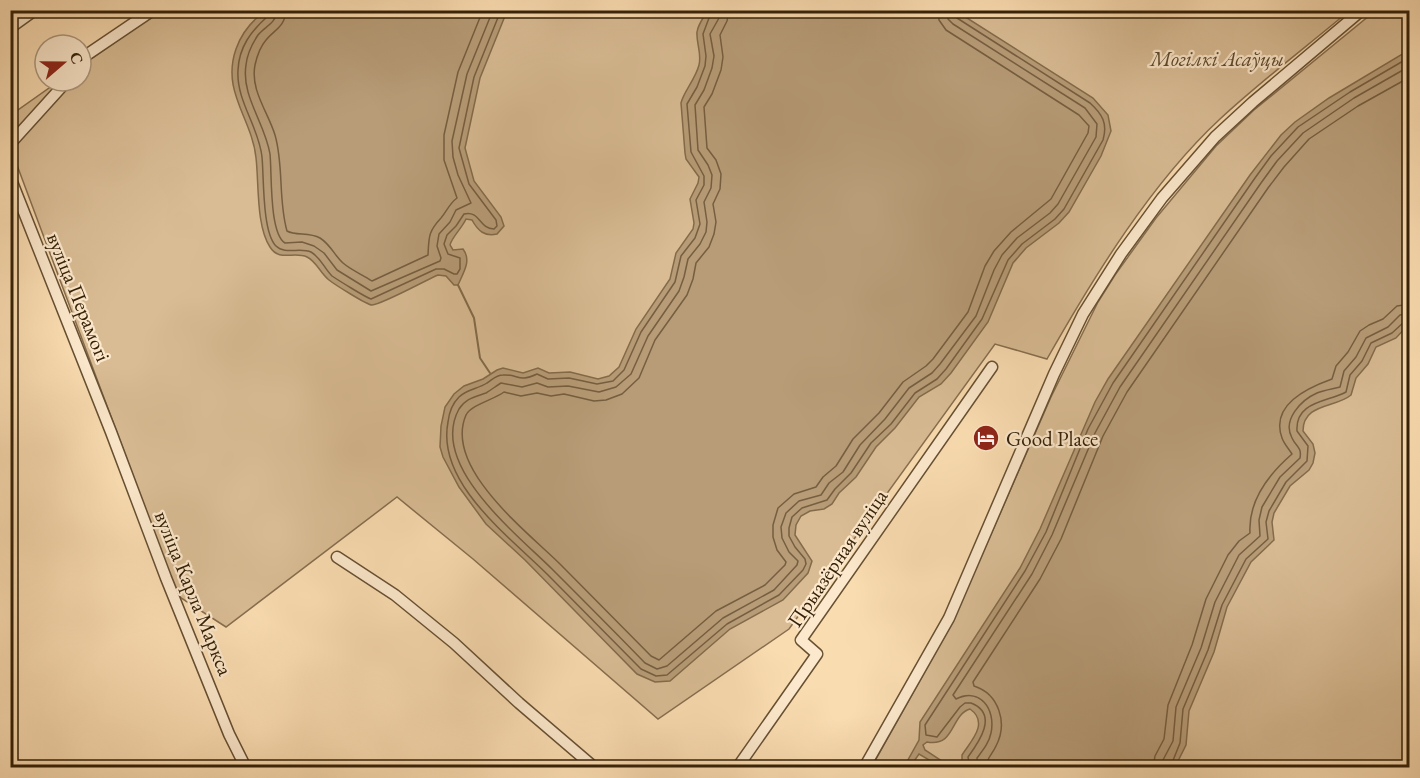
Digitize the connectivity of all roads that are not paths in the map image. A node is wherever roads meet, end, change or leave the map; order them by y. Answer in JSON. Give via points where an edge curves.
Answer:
{"nodes":[{"id":1,"x":35,"y":10,"type":"edge"},
{"id":2,"x":153,"y":10,"type":"edge"},
{"id":3,"x":1362,"y":10,"type":"edge"},
{"id":4,"x":10,"y":28,"type":"edge"},
{"id":5,"x":93,"y":51,"type":"edge"},
{"id":6,"x":56,"y":93,"type":"edge"},
{"id":7,"x":10,"y":144,"type":"edge"},
{"id":8,"x":10,"y":177,"type":"edge"},
{"id":9,"x":992,"y":367,"type":"dead end"},
{"id":10,"x":111,"y":432,"type":"joint"},
{"id":11,"x":337,"y":557,"type":"dead end"},
{"id":12,"x":246,"y":768,"type":"edge"},
{"id":13,"x":595,"y":768,"type":"edge"},
{"id":14,"x":737,"y":768,"type":"edge"},
{"id":15,"x":864,"y":768,"type":"edge"}],
"edges":[{"from":1,"to":4,"type":"street"},
{"from":2,"to":5,"type":"street"},
{"from":3,"to":15,"type":"street","via":[[1215,137],[1162,198],[1121,254],[1083,314],[1054,374],[949,618]]},
{"from":6,"to":7,"type":"street"},
{"from":8,"to":10,"type":"street","name":"вуліца Перамогі"},
{"from":9,"to":14,"type":"street","name":"Прыазёрная вуліца","via":[[801,640],[817,654]]},
{"from":10,"to":12,"type":"street","name":"вуліца Карла Маркса","via":[[229,734]]},
{"from":11,"to":13,"type":"street","via":[[395,595],[446,636]]}]}
